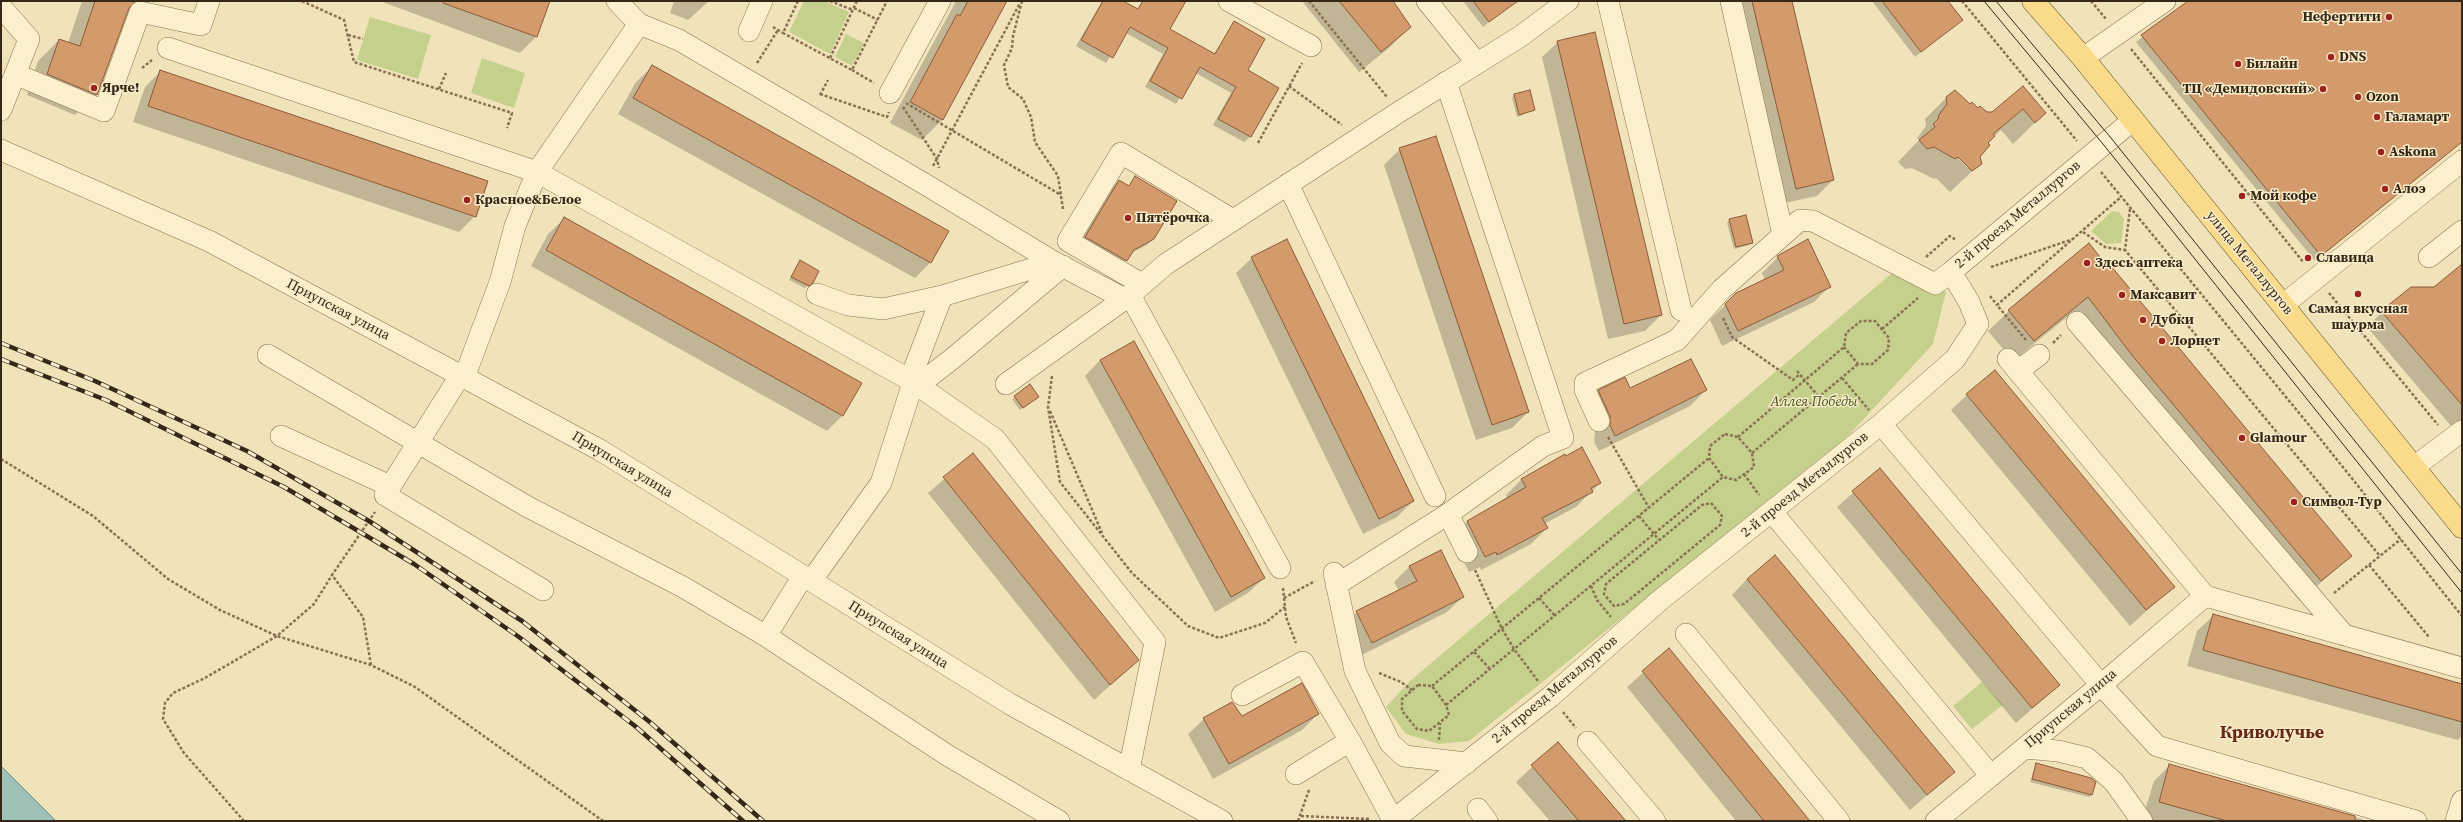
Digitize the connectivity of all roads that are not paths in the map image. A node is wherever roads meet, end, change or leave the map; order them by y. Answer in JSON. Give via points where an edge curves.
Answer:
{"nodes":[{"id":1,"x":209,"y":1,"type":"edge"},
{"id":2,"x":617,"y":1,"type":"edge"},
{"id":3,"x":762,"y":1,"type":"edge"},
{"id":4,"x":940,"y":1,"type":"edge"},
{"id":5,"x":1229,"y":1,"type":"edge"},
{"id":6,"x":1427,"y":1,"type":"edge"},
{"id":7,"x":1568,"y":1,"type":"edge"},
{"id":8,"x":1608,"y":1,"type":"edge"},
{"id":9,"x":1731,"y":1,"type":"edge"},
{"id":10,"x":2033,"y":1,"type":"edge"},
{"id":11,"x":2165,"y":1,"type":"edge"},
{"id":12,"x":1,"y":7,"type":"edge"},
{"id":13,"x":639,"y":24,"type":"junction"},
{"id":14,"x":749,"y":31,"type":"dead end"},
{"id":15,"x":1311,"y":46,"type":"road end"},
{"id":16,"x":168,"y":48,"type":"dead end"},
{"id":17,"x":2083,"y":58,"type":"junction"},
{"id":18,"x":1476,"y":62,"type":"junction"},
{"id":19,"x":15,"y":74,"type":"junction"},
{"id":20,"x":1446,"y":82,"type":"junction"},
{"id":21,"x":895,"y":98,"type":"road end"},
{"id":22,"x":1,"y":110,"type":"edge"},
{"id":23,"x":2133,"y":120,"type":"junction"},
{"id":24,"x":1,"y":150,"type":"edge"},
{"id":25,"x":524,"y":157,"type":"dead end"},
{"id":26,"x":2462,"y":162,"type":"edge"},
{"id":27,"x":537,"y":172,"type":"junction"},
{"id":28,"x":1288,"y":184,"type":"junction"},
{"id":29,"x":1233,"y":220,"type":"junction"},
{"id":30,"x":2462,"y":231,"type":"edge"},
{"id":31,"x":1783,"y":235,"type":"junction"},
{"id":32,"x":2429,"y":257,"type":"dead end"},
{"id":33,"x":1058,"y":264,"type":"junction"},
{"id":34,"x":1943,"y":278,"type":"junction"},
{"id":35,"x":1132,"y":293,"type":"junction"},
{"id":36,"x":817,"y":294,"type":"dead end"},
{"id":37,"x":942,"y":296,"type":"junction"},
{"id":38,"x":2283,"y":305,"type":"junction"},
{"id":39,"x":1681,"y":310,"type":"dead end"},
{"id":40,"x":2077,"y":322,"type":"road end"},
{"id":41,"x":268,"y":355,"type":"dead end"},
{"id":42,"x":2039,"y":355,"type":"road end"},
{"id":43,"x":462,"y":377,"type":"junction"},
{"id":44,"x":913,"y":383,"type":"junction"},
{"id":45,"x":1006,"y":384,"type":"dead end"},
{"id":46,"x":1599,"y":421,"type":"road end"},
{"id":47,"x":1881,"y":424,"type":"junction"},
{"id":48,"x":281,"y":436,"type":"dead end"},
{"id":49,"x":2456,"y":436,"type":"edge"},
{"id":50,"x":418,"y":444,"type":"junction"},
{"id":51,"x":2414,"y":467,"type":"junction"},
{"id":52,"x":388,"y":491,"type":"junction"},
{"id":53,"x":1435,"y":496,"type":"dead end"},
{"id":54,"x":1772,"y":512,"type":"junction"},
{"id":55,"x":1448,"y":514,"type":"junction"},
{"id":56,"x":2462,"y":527,"type":"edge"},
{"id":57,"x":1467,"y":552,"type":"road end"},
{"id":58,"x":1280,"y":568,"type":"road end"},
{"id":59,"x":807,"y":578,"type":"junction"},
{"id":60,"x":543,"y":590,"type":"dead end"},
{"id":61,"x":2205,"y":596,"type":"junction"},
{"id":62,"x":1686,"y":634,"type":"dead end"},
{"id":63,"x":2344,"y":635,"type":"junction"},
{"id":64,"x":766,"y":636,"type":"junction"},
{"id":65,"x":2462,"y":668,"type":"edge"},
{"id":66,"x":2101,"y":685,"type":"junction"},
{"id":67,"x":1242,"y":695,"type":"dead end"},
{"id":68,"x":1350,"y":741,"type":"junction"},
{"id":69,"x":1588,"y":742,"type":"road end"},
{"id":70,"x":2025,"y":748,"type":"junction"},
{"id":71,"x":1467,"y":763,"type":"junction"},
{"id":72,"x":1129,"y":770,"type":"junction"},
{"id":73,"x":1296,"y":774,"type":"dead end"},
{"id":74,"x":1991,"y":776,"type":"junction"},
{"id":75,"x":2462,"y":801,"type":"edge"},
{"id":76,"x":2404,"y":819,"type":"edge"},
{"id":77,"x":1059,"y":821,"type":"edge"},
{"id":78,"x":1222,"y":821,"type":"edge"},
{"id":79,"x":1393,"y":821,"type":"edge"},
{"id":80,"x":1656,"y":821,"type":"edge"},
{"id":81,"x":1839,"y":821,"type":"edge"},
{"id":82,"x":1936,"y":821,"type":"edge"},
{"id":83,"x":2142,"y":821,"type":"edge"},
{"id":84,"x":2456,"y":821,"type":"edge"}],
"edges":[{"from":1,"to":19,"type":"street","via":[[201,25],[140,12],[104,112]]},
{"from":2,"to":13,"type":"street"},
{"from":3,"to":14,"type":"street"},
{"from":4,"to":21,"type":"street"},
{"from":5,"to":15,"type":"street"},
{"from":6,"to":18,"type":"street"},
{"from":7,"to":18,"type":"street","via":[[1520,36]]},
{"from":8,"to":39,"type":"street"},
{"from":9,"to":31,"type":"street"},
{"from":10,"to":17,"type":"main road","name":"улица Металлургов"},
{"from":11,"to":17,"type":"street"},
{"from":12,"to":19,"type":"street","via":[[29,39]]},
{"from":13,"to":27,"type":"street"},
{"from":13,"to":33,"type":"street","via":[[679,40]]},
{"from":16,"to":27,"type":"street"},
{"from":17,"to":23,"type":"main road","name":"улица Металлургов"},
{"from":18,"to":20,"type":"street"},
{"from":19,"to":22,"type":"street"},
{"from":20,"to":28,"type":"street"},
{"from":20,"to":55,"type":"street","via":[[1563,438],[1543,446]]},
{"from":23,"to":34,"type":"street","name":"2-й проезд Металлургов"},
{"from":23,"to":38,"type":"main road","name":"улица Металлургов"},
{"from":24,"to":43,"type":"street","name":"Приупская улица","via":[[209,241]]},
{"from":25,"to":27,"type":"street"},
{"from":26,"to":38,"type":"street"},
{"from":27,"to":43,"type":"street","via":[[514,226],[500,282]]},
{"from":27,"to":44,"type":"street"},
{"from":28,"to":29,"type":"street"},
{"from":28,"to":53,"type":"street"},
{"from":29,"to":35,"type":"street","via":[[1166,264]]},
{"from":29,"to":35,"type":"street","via":[[1121,153],[1068,241]]},
{"from":30,"to":32,"type":"street"},
{"from":31,"to":34,"type":"street","via":[[1800,220],[1813,221],[1911,271]]},
{"from":31,"to":46,"type":"street","via":[[1713,299],[1677,340],[1585,383],[1585,390]]},
{"from":33,"to":35,"type":"street"},
{"from":33,"to":37,"type":"street"},
{"from":33,"to":44,"type":"street","via":[[952,359]]},
{"from":34,"to":47,"type":"street","name":"2-й проезд Металлургов","via":[[1969,302],[1978,324],[1955,359]]},
{"from":35,"to":45,"type":"street"},
{"from":35,"to":58,"type":"street"},
{"from":36,"to":37,"type":"street","via":[[848,305],[883,309]]},
{"from":37,"to":44,"type":"street"},
{"from":38,"to":51,"type":"main road","name":"улица Металлургов"},
{"from":40,"to":63,"type":"street"},
{"from":41,"to":50,"type":"street"},
{"from":42,"to":61,"type":"street","via":[[2013,365]]},
{"from":43,"to":50,"type":"street"},
{"from":43,"to":59,"type":"street","name":"Приупская улица","via":[[600,450]]},
{"from":44,"to":59,"type":"street","via":[[881,483]]},
{"from":44,"to":72,"type":"street","via":[[995,439],[1155,642]]},
{"from":47,"to":54,"type":"street","name":"2-й проезд Металлургов"},
{"from":47,"to":66,"type":"street"},
{"from":48,"to":52,"type":"street"},
{"from":49,"to":51,"type":"street"},
{"from":50,"to":52,"type":"street"},
{"from":50,"to":64,"type":"street","via":[[528,506],[683,587]]},
{"from":51,"to":56,"type":"main road","name":"улица Металлургов"},
{"from":52,"to":60,"type":"street"},
{"from":54,"to":71,"type":"street","name":"2-й проезд Металлургов"},
{"from":54,"to":74,"type":"street"},
{"from":55,"to":57,"type":"street"},
{"from":55,"to":71,"type":"street","via":[[1335,578],[1352,661],[1369,704],[1390,743],[1404,756]]},
{"from":59,"to":64,"type":"street"},
{"from":59,"to":72,"type":"street","name":"Приупская улица","via":[[1010,704]]},
{"from":61,"to":63,"type":"street"},
{"from":61,"to":66,"type":"street","name":"Приупская улица"},
{"from":62,"to":81,"type":"street"},
{"from":63,"to":65,"type":"street"},
{"from":64,"to":77,"type":"street","via":[[947,755]]},
{"from":66,"to":70,"type":"street","name":"Приупская улица"},
{"from":66,"to":76,"type":"street","via":[[2157,746]]},
{"from":67,"to":68,"type":"street","via":[[1303,662]]},
{"from":68,"to":73,"type":"street"},
{"from":68,"to":79,"type":"street"},
{"from":69,"to":80,"type":"street"},
{"from":70,"to":74,"type":"street","name":"Приупская улица"},
{"from":70,"to":83,"type":"street","via":[[2058,750],[2087,758],[2114,782]]},
{"from":71,"to":79,"type":"street","name":"2-й проезд Металлургов"},
{"from":72,"to":78,"type":"street","name":"Приупская улица"},
{"from":74,"to":82,"type":"street","name":"Приупская улица"},
{"from":75,"to":84,"type":"street"}]}
